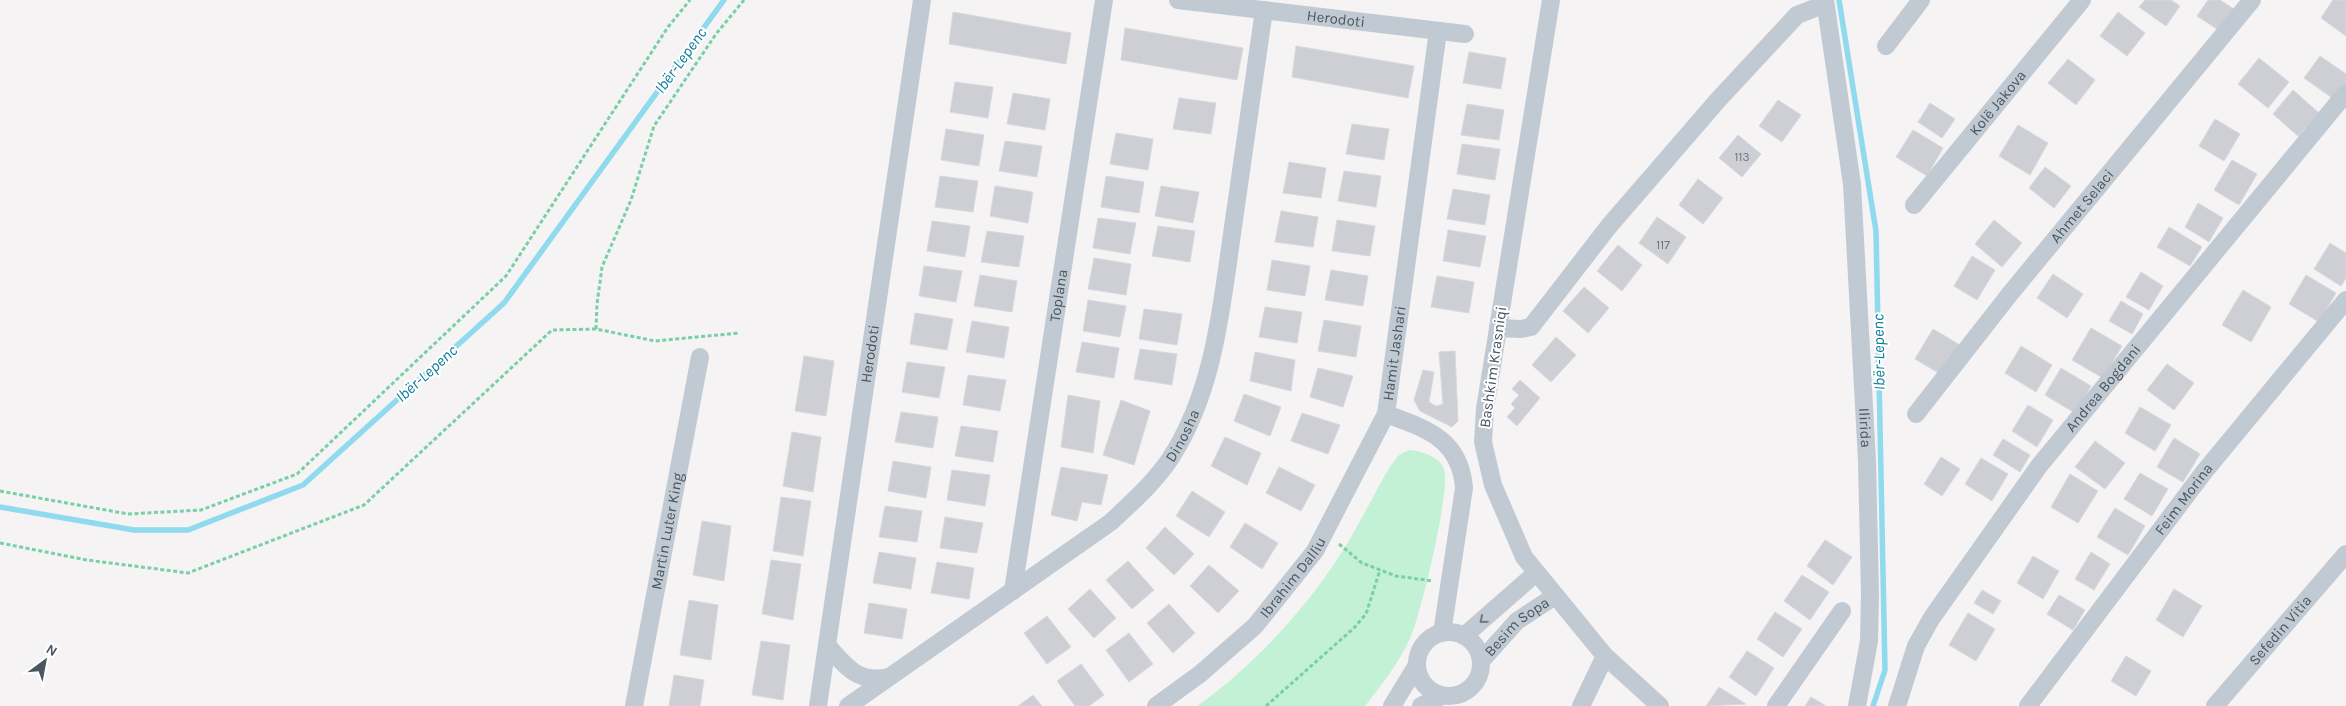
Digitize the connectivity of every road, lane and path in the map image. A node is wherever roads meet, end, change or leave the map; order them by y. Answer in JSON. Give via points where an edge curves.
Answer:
{"nodes":[{"id":1,"x":690,"y":0,"type":"edge"},
{"id":2,"x":744,"y":0,"type":"edge"},
{"id":3,"x":922,"y":0,"type":"edge"},
{"id":4,"x":1104,"y":0,"type":"edge"},
{"id":5,"x":1178,"y":0,"type":"edge"},
{"id":6,"x":1550,"y":0,"type":"edge"},
{"id":7,"x":1921,"y":0,"type":"edge"},
{"id":8,"x":2082,"y":0,"type":"edge"},
{"id":9,"x":2252,"y":0,"type":"edge"},
{"id":10,"x":1825,"y":2,"type":"edge"},
{"id":11,"x":1264,"y":10,"type":"junction"},
{"id":12,"x":1438,"y":31,"type":"junction"},
{"id":13,"x":1464,"y":34,"type":"dead end"},
{"id":14,"x":1886,"y":46,"type":"dead end"},
{"id":15,"x":2346,"y":92,"type":"edge"},
{"id":16,"x":1914,"y":205,"type":"dead end"},
{"id":17,"x":2346,"y":300,"type":"edge"},
{"id":18,"x":1498,"y":328,"type":"junction"},
{"id":19,"x":596,"y":329,"type":"junction"},
{"id":20,"x":739,"y":334,"type":"dead end"},
{"id":21,"x":700,"y":357,"type":"dead end"},
{"id":22,"x":1386,"y":414,"type":"junction"},
{"id":23,"x":1916,"y":414,"type":"dead end"},
{"id":24,"x":0,"y":490,"type":"edge"},
{"id":25,"x":1325,"y":532,"type":"junction"},
{"id":26,"x":0,"y":543,"type":"edge"},
{"id":27,"x":2346,"y":554,"type":"edge"},
{"id":28,"x":1380,"y":570,"type":"junction"},
{"id":29,"x":1536,"y":573,"type":"junction"},
{"id":30,"x":1449,"y":583,"type":"junction"},
{"id":31,"x":1013,"y":592,"type":"junction"},
{"id":32,"x":1555,"y":596,"type":"junction"},
{"id":33,"x":1842,"y":611,"type":"dead end"},
{"id":34,"x":1442,"y":633,"type":"junction"},
{"id":35,"x":1464,"y":636,"type":"junction"},
{"id":36,"x":827,"y":645,"type":"junction"},
{"id":37,"x":1606,"y":656,"type":"junction"},
{"id":38,"x":1481,"y":661,"type":"junction"},
{"id":39,"x":1417,"y":665,"type":"junction"},
{"id":40,"x":892,"y":676,"type":"junction"},
{"id":41,"x":1442,"y":696,"type":"junction"},
{"id":42,"x":634,"y":706,"type":"edge"},
{"id":43,"x":818,"y":706,"type":"edge"},
{"id":44,"x":848,"y":706,"type":"edge"},
{"id":45,"x":1156,"y":706,"type":"edge"},
{"id":46,"x":1266,"y":706,"type":"edge"},
{"id":47,"x":1392,"y":706,"type":"edge"},
{"id":48,"x":1421,"y":706,"type":"edge"},
{"id":49,"x":1581,"y":706,"type":"edge"},
{"id":50,"x":1660,"y":706,"type":"edge"},
{"id":51,"x":1776,"y":706,"type":"edge"},
{"id":52,"x":1857,"y":706,"type":"edge"},
{"id":53,"x":1897,"y":706,"type":"edge"},
{"id":54,"x":2028,"y":706,"type":"edge"},
{"id":55,"x":2215,"y":706,"type":"edge"}],
"edges":[{"from":1,"to":24,"type":"path","via":[[668,27],[506,276],[297,474],[201,510],[146,514],[128,514]]},
{"from":2,"to":19,"type":"path","via":[[716,34],[654,126],[631,200],[602,266]]},
{"from":3,"to":36,"type":"street","name":"Herodoti"},
{"from":4,"to":31,"type":"street","name":"Toplana"},
{"from":5,"to":11,"type":"street","name":"Herodoti"},
{"from":6,"to":18,"type":"street","name":"Bashkim Krasniqi"},
{"from":7,"to":14,"type":"street"},
{"from":8,"to":16,"type":"street","name":"Kolë Jakova"},
{"from":9,"to":23,"type":"street","name":"Ahmet Selaci","via":[[2009,295]]},
{"from":10,"to":18,"type":"street","via":[[1797,15],[1718,100],[1609,226],[1531,326]]},
{"from":10,"to":52,"type":"street","name":"Ilirida","via":[[1852,184],[1867,461],[1869,641]]},
{"from":11,"to":12,"type":"street","name":"Herodoti"},
{"from":11,"to":31,"type":"street","name":"Dinosha","via":[[1218,328],[1211,365],[1189,420],[1170,458],[1147,488],[1111,522]]},
{"from":12,"to":13,"type":"street","name":"Herodoti"},
{"from":12,"to":22,"type":"street","name":"Hamit Jashari"},
{"from":15,"to":53,"type":"street","name":"Andrea Bogdani","via":[[2039,466],[1931,619],[1916,646]]},
{"from":17,"to":54,"type":"street","name":"Feim Morina","via":[[2204,472]]},
{"from":18,"to":29,"type":"street","name":"Bashkim Krasniqi","via":[[1484,409],[1483,442],[1493,485],[1524,557]]},
{"from":19,"to":20,"type":"path","via":[[655,341]]},
{"from":19,"to":26,"type":"path","via":[[552,330],[364,505],[188,573],[87,560]]},
{"from":21,"to":42,"type":"street","name":"Martin Luter King"},
{"from":22,"to":25,"type":"street","name":"Ibrahim Dalliu"},
{"from":22,"to":30,"type":"street","name":"Hamit Jashari","via":[[1433,433],[1453,451],[1459,462],[1464,488]]},
{"from":25,"to":28,"type":"path","via":[[1362,563]]},
{"from":25,"to":45,"type":"street","name":"Ibrahim Dalliu","via":[[1315,551],[1255,626],[1200,674]]},
{"from":27,"to":55,"type":"street","name":"Sefedin Vitia"},
{"from":28,"to":30,"type":"path","via":[[1396,576]]},
{"from":28,"to":46,"type":"path","via":[[1366,614]]},
{"from":29,"to":32,"type":"street","name":"Bashkim Krasniqi"},
{"from":29,"to":35,"type":"street","name":"Besim Sopa","one_way":true},
{"from":30,"to":34,"type":"street","name":"Hamit Jashari"},
{"from":31,"to":40,"type":"street","name":"Dinosha"},
{"from":32,"to":37,"type":"street","name":"Bashkim Krasniqi"},
{"from":32,"to":38,"type":"street","name":"Besim Sopa","via":[[1517,621]]},
{"from":33,"to":51,"type":"street"},
{"from":34,"to":35,"type":"street","name":"Besim Sopa","via":[[1454,632]]},
{"from":34,"to":39,"type":"street","via":[[1424,644],[1418,654]]},
{"from":35,"to":38,"type":"street","name":"Besim Sopa","via":[[1473,642]]},
{"from":36,"to":40,"type":"street","via":[[845,665],[863,677],[875,680]]},
{"from":36,"to":43,"type":"street","name":"Herodoti"},
{"from":37,"to":49,"type":"street"},
{"from":37,"to":50,"type":"street","name":"Bashkim Krasniqi"},
{"from":38,"to":41,"type":"street","name":"Besim Sopa","via":[[1477,680],[1470,688],[1462,694]]},
{"from":39,"to":41,"type":"street","via":[[1425,685]]},
{"from":39,"to":47,"type":"street"},
{"from":40,"to":44,"type":"street","name":"Dinosha"},
{"from":41,"to":48,"type":"street","name":"Besim Sopa"}]}
